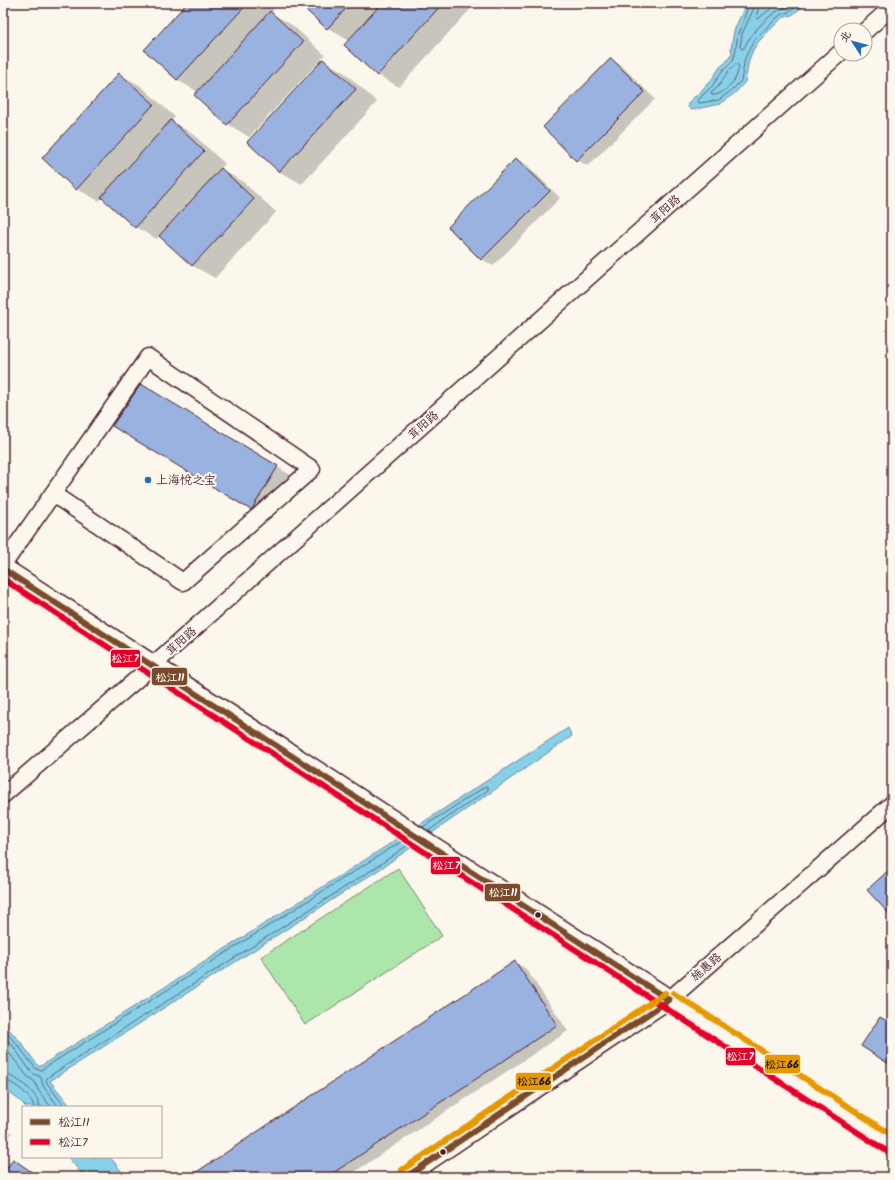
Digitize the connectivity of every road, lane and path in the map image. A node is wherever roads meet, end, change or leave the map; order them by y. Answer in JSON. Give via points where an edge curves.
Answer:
{"nodes":[{"id":1,"x":892,"y":7,"type":"edge"},
{"id":2,"x":873,"y":24,"type":"edge"},
{"id":3,"x":833,"y":59,"type":"edge"},
{"id":4,"x":53,"y":494,"type":"junction"},
{"id":5,"x":3,"y":565,"type":"edge"},
{"id":6,"x":3,"y":569,"type":"edge"},
{"id":7,"x":152,"y":666,"type":"junction"},
{"id":8,"x":3,"y":796,"type":"edge"},
{"id":9,"x":892,"y":804,"type":"edge"},
{"id":10,"x":669,"y":1000,"type":"junction"},
{"id":11,"x":892,"y":1145,"type":"edge"},
{"id":12,"x":406,"y":1177,"type":"edge"}],
"edges":[{"from":1,"to":2,"type":"street"},
{"from":3,"to":7,"type":"street","name":"茸阳路"},
{"from":4,"to":4,"type":"street","via":[[148,357],[312,469],[183,582]]},
{"from":4,"to":5,"type":"street"},
{"from":6,"to":7,"type":"main road"},
{"from":7,"to":8,"type":"street","name":"茸阳路"},
{"from":7,"to":10,"type":"main road"},
{"from":9,"to":10,"type":"street","name":"施惠路"},
{"from":10,"to":11,"type":"main road"},
{"from":10,"to":12,"type":"street","name":"施惠路"}]}
